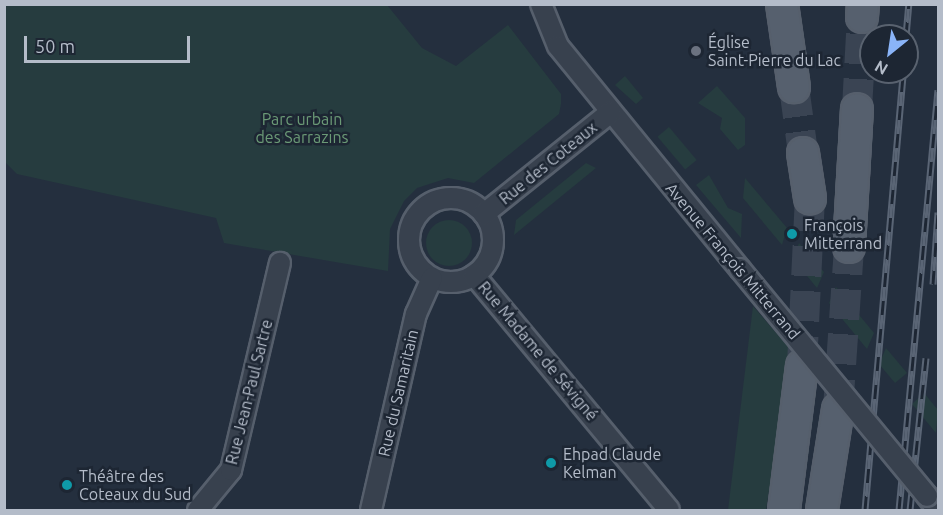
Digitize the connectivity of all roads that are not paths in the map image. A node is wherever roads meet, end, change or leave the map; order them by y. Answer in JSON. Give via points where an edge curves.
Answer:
{"nodes":[{"id":1,"x":541,"y":4,"type":"edge"},
{"id":2,"x":782,"y":4,"type":"edge"},
{"id":3,"x":791,"y":4,"type":"edge"},
{"id":4,"x":788,"y":45,"type":"junction"},
{"id":5,"x":794,"y":87,"type":"tunnel mouth"},
{"id":6,"x":857,"y":110,"type":"tunnel mouth"},
{"id":7,"x":611,"y":112,"type":"junction"},
{"id":8,"x":803,"y":153,"type":"tunnel mouth"},
{"id":9,"x":810,"y":198,"type":"tunnel mouth"},
{"id":10,"x":484,"y":214,"type":"junction"},
{"id":11,"x":849,"y":247,"type":"tunnel mouth"},
{"id":12,"x":280,"y":263,"type":"dead end"},
{"id":13,"x":474,"y":275,"type":"junction"},
{"id":14,"x":432,"y":278,"type":"junction"},
{"id":15,"x":802,"y":366,"type":"tunnel mouth"},
{"id":16,"x":838,"y":409,"type":"tunnel mouth"},
{"id":17,"x":933,"y":503,"type":"edge"},
{"id":18,"x":198,"y":510,"type":"edge"},
{"id":19,"x":371,"y":510,"type":"edge"},
{"id":20,"x":669,"y":510,"type":"edge"},
{"id":21,"x":784,"y":510,"type":"edge"},
{"id":22,"x":822,"y":510,"type":"edge"}],
"edges":[{"from":1,"to":7,"type":"street","name":"Avenue François Mitterrand","via":[[558,46]]},
{"from":2,"to":4,"type":"main road"},
{"from":3,"to":4,"type":"main road"},
{"from":4,"to":5,"type":"main road"},
{"from":6,"to":11,"type":"main road"},
{"from":7,"to":10,"type":"street","name":"Rue des Coteaux"},
{"from":7,"to":17,"type":"street","name":"Avenue François Mitterrand","bridge":true},
{"from":8,"to":9,"type":"main road"},
{"from":10,"to":13,"type":"street","via":[[492,247]]},
{"from":10,"to":14,"type":"street","via":[[474,205],[448,198],[423,208],[414,219],[409,245],[421,270]]},
{"from":12,"to":18,"type":"street","name":"Rue Jean-Paul Sartre","via":[[231,470]]},
{"from":13,"to":14,"type":"street","via":[[446,282]]},
{"from":13,"to":20,"type":"street","name":"Rue Madame de Sévigné"},
{"from":14,"to":19,"type":"street","name":"Rue du Samaritain","via":[[416,314]]},
{"from":15,"to":21,"type":"main road"},
{"from":16,"to":22,"type":"main road"}]}
